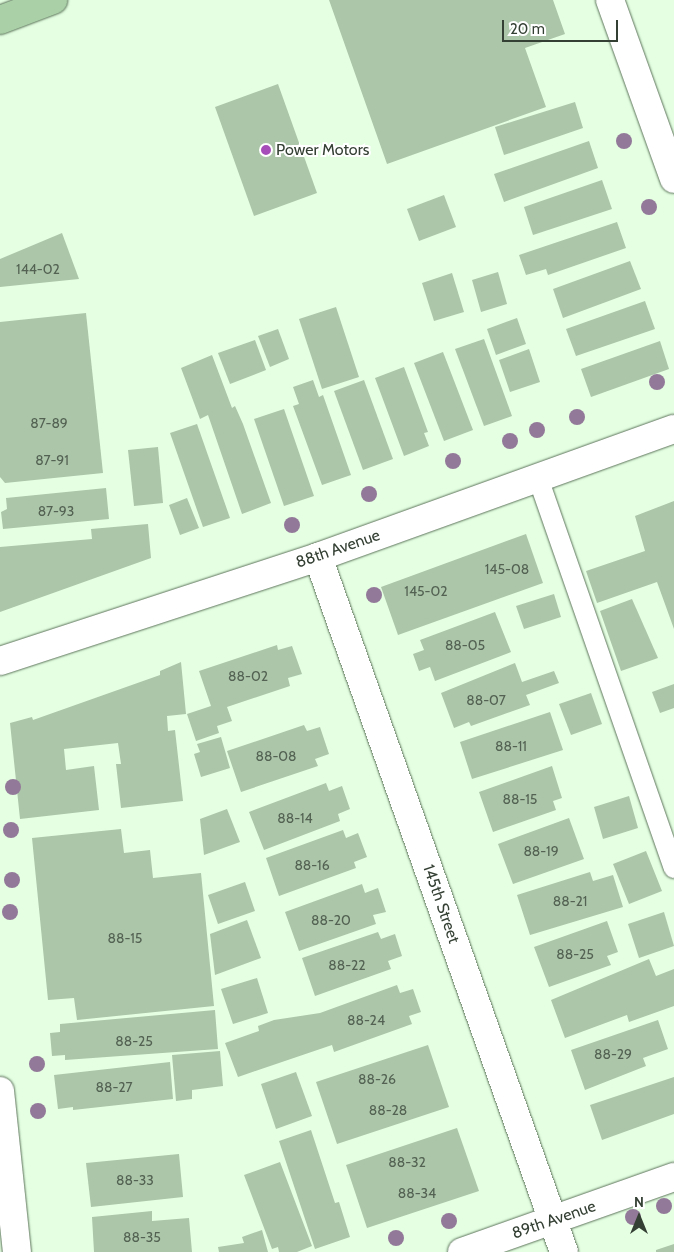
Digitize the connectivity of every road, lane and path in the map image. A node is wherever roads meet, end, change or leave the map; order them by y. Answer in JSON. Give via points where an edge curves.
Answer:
{"nodes":[{"id":1,"x":53,"y":0,"type":"edge"},
{"id":2,"x":610,"y":0,"type":"edge"},
{"id":3,"x":0,"y":20,"type":"edge"},
{"id":4,"x":674,"y":179,"type":"edge"},
{"id":5,"x":674,"y":429,"type":"edge"},
{"id":6,"x":538,"y":478,"type":"junction"},
{"id":7,"x":318,"y":556,"type":"junction"},
{"id":8,"x":0,"y":660,"type":"edge"},
{"id":9,"x":674,"y":868,"type":"edge"},
{"id":10,"x":0,"y":1091,"type":"edge"},
{"id":11,"x":674,"y":1177,"type":"edge"},
{"id":12,"x":553,"y":1220,"type":"junction"},
{"id":13,"x":17,"y":1252,"type":"edge"},
{"id":14,"x":462,"y":1252,"type":"edge"},
{"id":15,"x":564,"y":1252,"type":"edge"}],
"edges":[{"from":1,"to":3,"type":"main road"},
{"from":2,"to":4,"type":"street"},
{"from":5,"to":6,"type":"street","name":"88th Avenue"},
{"from":6,"to":7,"type":"street","name":"88th Avenue"},
{"from":6,"to":9,"type":"lane"},
{"from":7,"to":8,"type":"street","name":"88th Avenue"},
{"from":7,"to":12,"type":"street","name":"145th Street"},
{"from":10,"to":13,"type":"street"},
{"from":11,"to":12,"type":"street","name":"89th Avenue"},
{"from":12,"to":14,"type":"street","name":"89th Avenue"},
{"from":12,"to":15,"type":"street","name":"145th Street"}]}
